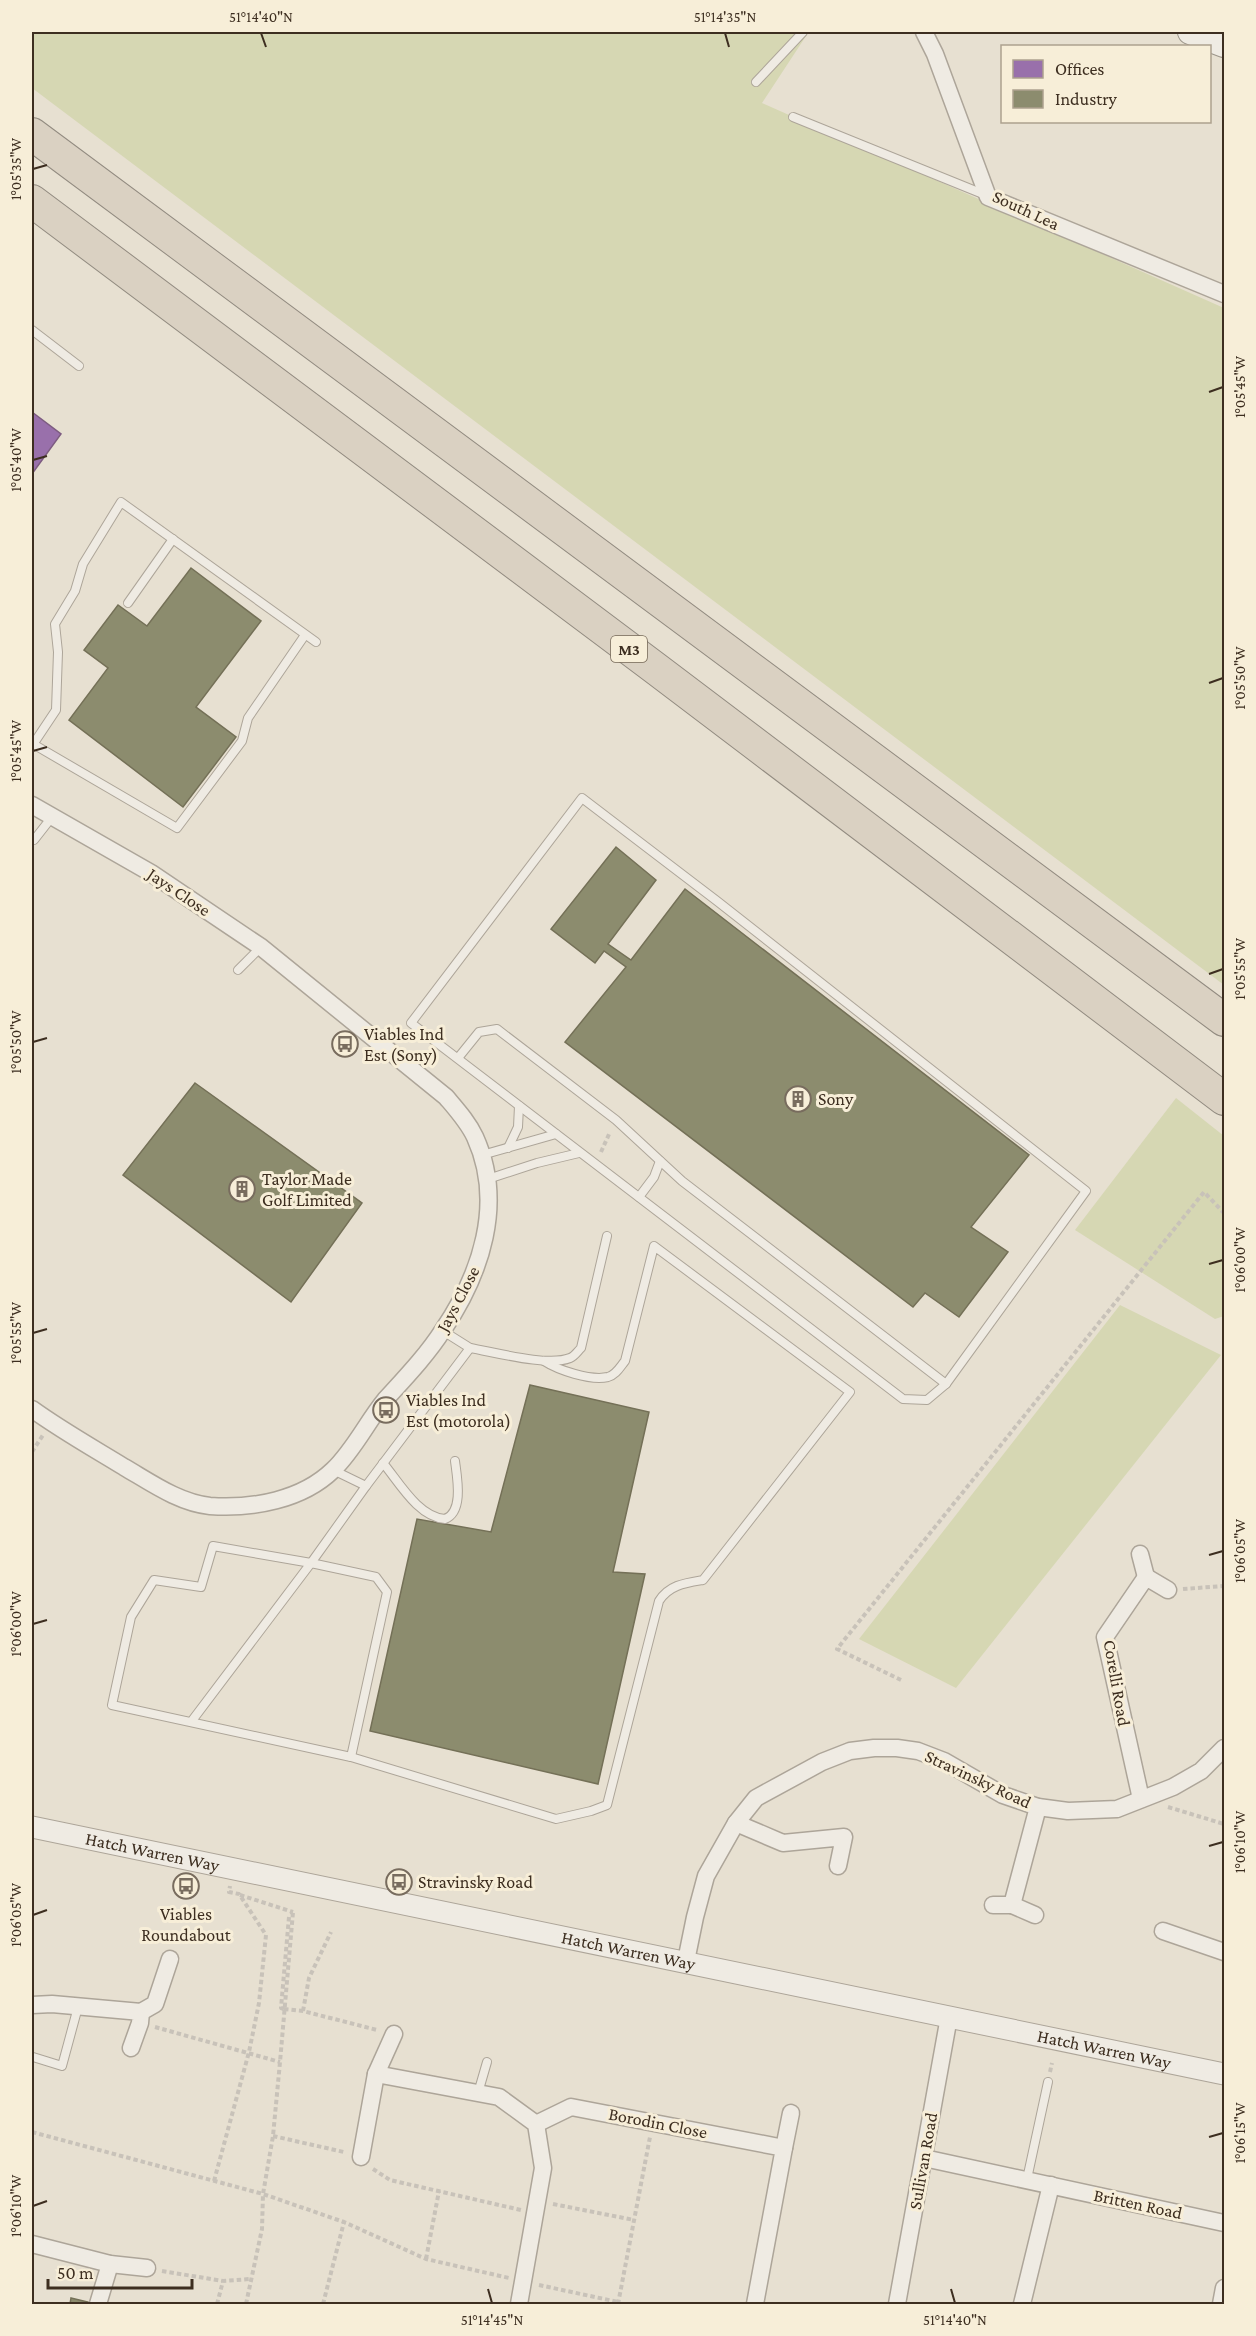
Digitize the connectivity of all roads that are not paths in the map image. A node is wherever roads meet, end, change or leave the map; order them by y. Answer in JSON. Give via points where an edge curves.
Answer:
{"nodes":[{"id":1,"x":803,"y":32,"type":"edge"},
{"id":2,"x":924,"y":32,"type":"edge"},
{"id":3,"x":1190,"y":32,"type":"edge"},
{"id":4,"x":1224,"y":45,"type":"edge"},
{"id":5,"x":756,"y":82,"type":"dead end"},
{"id":6,"x":793,"y":117,"type":"dead end"},
{"id":7,"x":32,"y":134,"type":"edge"},
{"id":8,"x":988,"y":196,"type":"junction"},
{"id":9,"x":32,"y":201,"type":"edge"},
{"id":10,"x":1224,"y":294,"type":"edge"},
{"id":11,"x":32,"y":330,"type":"edge"},
{"id":12,"x":79,"y":366,"type":"dead end"},
{"id":13,"x":173,"y":539,"type":"junction"},
{"id":14,"x":128,"y":603,"type":"dead end"},
{"id":15,"x":305,"y":634,"type":"junction"},
{"id":16,"x":316,"y":642,"type":"dead end"},
{"id":17,"x":32,"y":745,"type":"edge"},
{"id":18,"x":32,"y":805,"type":"edge"},
{"id":19,"x":52,"y":817,"type":"junction"},
{"id":20,"x":34,"y":840,"type":"dead end"},
{"id":21,"x":261,"y":947,"type":"junction"},
{"id":22,"x":238,"y":970,"type":"dead end"},
{"id":23,"x":1224,"y":1020,"type":"edge"},
{"id":24,"x":458,"y":1058,"type":"junction"},
{"id":25,"x":1224,"y":1099,"type":"edge"},
{"id":26,"x":519,"y":1106,"type":"junction"},
{"id":27,"x":556,"y":1134,"type":"junction"},
{"id":28,"x":508,"y":1148,"type":"junction"},
{"id":29,"x":579,"y":1153,"type":"junction"},
{"id":30,"x":482,"y":1155,"type":"junction"},
{"id":31,"x":660,"y":1161,"type":"junction"},
{"id":32,"x":488,"y":1179,"type":"junction"},
{"id":33,"x":639,"y":1197,"type":"junction"},
{"id":34,"x":607,"y":1236,"type":"dead end"},
{"id":35,"x":443,"y":1330,"type":"junction"},
{"id":36,"x":470,"y":1348,"type":"junction"},
{"id":37,"x":544,"y":1360,"type":"junction"},
{"id":38,"x":946,"y":1384,"type":"junction"},
{"id":39,"x":32,"y":1409,"type":"edge"},
{"id":40,"x":455,"y":1461,"type":"dead end"},
{"id":41,"x":383,"y":1463,"type":"junction"},
{"id":42,"x":333,"y":1470,"type":"junction"},
{"id":43,"x":366,"y":1486,"type":"junction"},
{"id":44,"x":1140,"y":1554,"type":"dead end"},
{"id":45,"x":311,"y":1563,"type":"junction"},
{"id":46,"x":1146,"y":1577,"type":"junction"},
{"id":47,"x":1168,"y":1590,"type":"road end"},
{"id":48,"x":191,"y":1722,"type":"junction"},
{"id":49,"x":1224,"y":1748,"type":"edge"},
{"id":50,"x":351,"y":1757,"type":"junction"},
{"id":51,"x":1141,"y":1799,"type":"junction"},
{"id":52,"x":1038,"y":1807,"type":"junction"},
{"id":53,"x":736,"y":1823,"type":"junction"},
{"id":54,"x":32,"y":1827,"type":"edge"},
{"id":55,"x":838,"y":1866,"type":"dead end"},
{"id":56,"x":993,"y":1905,"type":"dead end"},
{"id":57,"x":1012,"y":1905,"type":"junction"},
{"id":58,"x":1035,"y":1915,"type":"dead end"},
{"id":59,"x":1163,"y":1931,"type":"dead end"},
{"id":60,"x":1224,"y":1952,"type":"edge"},
{"id":61,"x":170,"y":1959,"type":"dead end"},
{"id":62,"x":686,"y":1961,"type":"junction"},
{"id":63,"x":32,"y":2005,"type":"edge"},
{"id":64,"x":78,"y":2007,"type":"junction"},
{"id":65,"x":949,"y":2017,"type":"junction"},
{"id":66,"x":140,"y":2018,"type":"junction"},
{"id":67,"x":394,"y":2034,"type":"road end"},
{"id":68,"x":131,"y":2048,"type":"dead end"},
{"id":69,"x":33,"y":2057,"type":"edge"},
{"id":70,"x":487,"y":2062,"type":"dead end"},
{"id":71,"x":376,"y":2074,"type":"junction"},
{"id":72,"x":1224,"y":2074,"type":"edge"},
{"id":73,"x":1048,"y":2082,"type":"dead end"},
{"id":74,"x":478,"y":2093,"type":"junction"},
{"id":75,"x":791,"y":2113,"type":"dead end"},
{"id":76,"x":536,"y":2124,"type":"junction"},
{"id":77,"x":784,"y":2148,"type":"junction"},
{"id":78,"x":361,"y":2157,"type":"road end"},
{"id":79,"x":924,"y":2157,"type":"junction"},
{"id":80,"x":1027,"y":2179,"type":"junction"},
{"id":81,"x":1051,"y":2185,"type":"junction"},
{"id":82,"x":1224,"y":2223,"type":"edge"},
{"id":83,"x":32,"y":2244,"type":"edge"},
{"id":84,"x":110,"y":2264,"type":"junction"},
{"id":85,"x":147,"y":2268,"type":"road end"},
{"id":86,"x":1224,"y":2288,"type":"edge"},
{"id":87,"x":98,"y":2304,"type":"edge"},
{"id":88,"x":519,"y":2304,"type":"edge"},
{"id":89,"x":755,"y":2304,"type":"edge"},
{"id":90,"x":897,"y":2304,"type":"edge"},
{"id":91,"x":1022,"y":2304,"type":"edge"},
{"id":92,"x":1221,"y":2304,"type":"edge"}],
"edges":[{"from":1,"to":5,"type":"lane"},
{"from":2,"to":8,"type":"street","name":"South Lea"},
{"from":3,"to":4,"type":"main road"},
{"from":6,"to":8,"type":"lane"},
{"from":7,"to":23,"type":"highway"},
{"from":8,"to":10,"type":"street","name":"South Lea"},
{"from":9,"to":25,"type":"highway","number":"M3"},
{"from":11,"to":12,"type":"lane"},
{"from":13,"to":14,"type":"lane"},
{"from":13,"to":15,"type":"lane"},
{"from":13,"to":17,"type":"lane","via":[[121,502],[83,564],[75,591],[55,624],[56,710]]},
{"from":15,"to":16,"type":"lane"},
{"from":15,"to":17,"type":"lane","via":[[248,718],[242,741],[177,828]]},
{"from":18,"to":19,"type":"street","name":"Jays Close"},
{"from":19,"to":20,"type":"lane"},
{"from":19,"to":21,"type":"street","name":"Jays Close","via":[[151,873]]},
{"from":21,"to":22,"type":"lane"},
{"from":21,"to":30,"type":"street","name":"Jays Close","via":[[446,1097],[464,1118]]},
{"from":24,"to":26,"type":"lane"},
{"from":24,"to":31,"type":"lane","via":[[479,1032],[497,1029],[616,1120]]},
{"from":24,"to":38,"type":"lane","via":[[411,1023],[582,798],[1086,1191]]},
{"from":26,"to":27,"type":"lane"},
{"from":26,"to":28,"type":"lane","via":[[518,1127]]},
{"from":27,"to":28,"type":"lane"},
{"from":27,"to":29,"type":"lane"},
{"from":28,"to":30,"type":"lane"},
{"from":29,"to":32,"type":"lane"},
{"from":29,"to":33,"type":"lane"},
{"from":30,"to":32,"type":"street","name":"Jays Close"},
{"from":31,"to":33,"type":"lane"},
{"from":31,"to":38,"type":"lane"},
{"from":32,"to":35,"type":"street","name":"Jays Close","via":[[489,1210],[477,1267]]},
{"from":33,"to":38,"type":"lane","via":[[903,1399],[927,1400]]},
{"from":34,"to":37,"type":"lane","via":[[581,1348],[573,1357]]},
{"from":35,"to":36,"type":"lane"},
{"from":35,"to":42,"type":"street","name":"Jays Close"},
{"from":36,"to":37,"type":"lane"},
{"from":36,"to":41,"type":"lane"},
{"from":37,"to":50,"type":"lane","via":[[556,1369],[595,1378],[616,1373],[625,1361],[654,1246],[850,1392],[703,1580],[666,1590],[659,1601],[607,1805],[556,1819]]},
{"from":39,"to":42,"type":"street","name":"Jays Close","via":[[164,1490],[208,1506],[279,1500],[297,1494]]},
{"from":40,"to":41,"type":"lane","via":[[457,1503],[445,1519],[418,1506]]},
{"from":41,"to":43,"type":"lane"},
{"from":42,"to":43,"type":"lane"},
{"from":43,"to":45,"type":"lane"},
{"from":44,"to":46,"type":"street"},
{"from":45,"to":48,"type":"lane"},
{"from":45,"to":48,"type":"lane","via":[[213,1546],[201,1587],[154,1580],[131,1617],[112,1705]]},
{"from":45,"to":50,"type":"lane","via":[[376,1577],[387,1592]]},
{"from":46,"to":47,"type":"street"},
{"from":46,"to":51,"type":"street","name":"Corelli Road","via":[[1105,1637]]},
{"from":48,"to":50,"type":"lane"},
{"from":49,"to":51,"type":"street","name":"Stravinsky Road","via":[[1201,1771]]},
{"from":51,"to":52,"type":"street","name":"Stravinsky Road","via":[[1117,1809],[1068,1811]]},
{"from":52,"to":53,"type":"street","name":"Stravinsky Road","via":[[1003,1795],[944,1761],[907,1749],[874,1748],[850,1751],[783,1783],[756,1798]]},
{"from":52,"to":57,"type":"street"},
{"from":53,"to":55,"type":"street","via":[[783,1843],[844,1837]]},
{"from":53,"to":62,"type":"street","name":"Stravinsky Road","via":[[706,1876]]},
{"from":54,"to":62,"type":"street","name":"Hatch Warren Way"},
{"from":56,"to":57,"type":"street"},
{"from":57,"to":58,"type":"street"},
{"from":59,"to":60,"type":"street"},
{"from":61,"to":66,"type":"street","via":[[155,2004]]},
{"from":62,"to":65,"type":"street","name":"Hatch Warren Way"},
{"from":63,"to":64,"type":"street"},
{"from":64,"to":66,"type":"street"},
{"from":64,"to":69,"type":"lane","via":[[62,2066]]},
{"from":65,"to":72,"type":"street","name":"Hatch Warren Way"},
{"from":65,"to":79,"type":"street","name":"Sullivan Road"},
{"from":66,"to":68,"type":"street"},
{"from":67,"to":71,"type":"street"},
{"from":70,"to":74,"type":"lane"},
{"from":71,"to":74,"type":"street"},
{"from":71,"to":78,"type":"street"},
{"from":73,"to":80,"type":"lane"},
{"from":74,"to":76,"type":"street","via":[[499,2097]]},
{"from":75,"to":77,"type":"street"},
{"from":76,"to":77,"type":"street","name":"Borodin Close","via":[[571,2107]]},
{"from":76,"to":88,"type":"street","via":[[543,2168]]},
{"from":77,"to":89,"type":"street"},
{"from":79,"to":80,"type":"street","name":"Britten Road"},
{"from":79,"to":90,"type":"street","name":"Sullivan Road"},
{"from":80,"to":81,"type":"street","name":"Britten Road"},
{"from":81,"to":82,"type":"street","name":"Britten Road"},
{"from":81,"to":91,"type":"street"},
{"from":83,"to":84,"type":"street"},
{"from":84,"to":85,"type":"street"},
{"from":84,"to":87,"type":"street"},
{"from":86,"to":92,"type":"street"}]}
